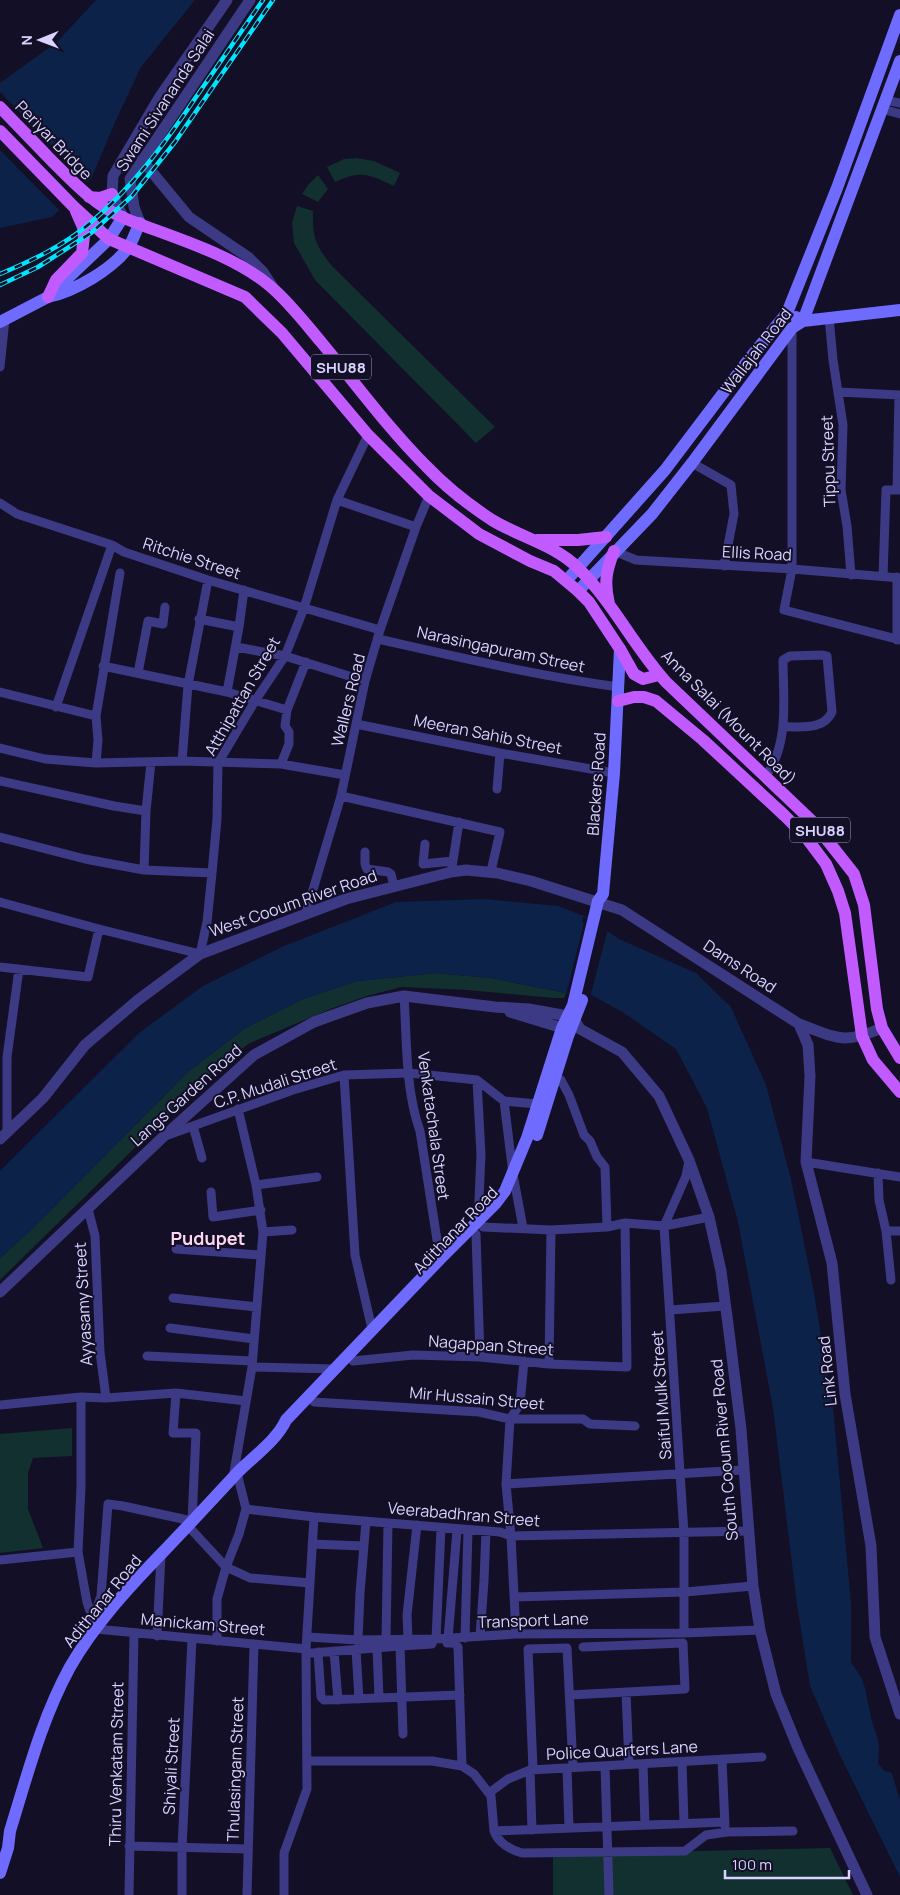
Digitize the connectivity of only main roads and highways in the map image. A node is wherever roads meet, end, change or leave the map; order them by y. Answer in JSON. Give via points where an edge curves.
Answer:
{"nodes":[{"id":1,"x":900,"y":15,"type":"edge"},
{"id":2,"x":900,"y":61,"type":"edge"},
{"id":3,"x":0,"y":108,"type":"edge"},
{"id":4,"x":0,"y":131,"type":"edge"},
{"id":5,"x":112,"y":194,"type":"road end"},
{"id":6,"x":87,"y":196,"type":"junction"},
{"id":7,"x":74,"y":207,"type":"junction"},
{"id":8,"x":123,"y":217,"type":"junction"},
{"id":9,"x":140,"y":223,"type":"junction"},
{"id":10,"x":109,"y":240,"type":"junction"},
{"id":11,"x":128,"y":247,"type":"junction"},
{"id":12,"x":48,"y":297,"type":"junction"},
{"id":13,"x":900,"y":310,"type":"edge"},
{"id":14,"x":787,"y":313,"type":"junction"},
{"id":15,"x":3,"y":320,"type":"edge"},
{"id":16,"x":803,"y":320,"type":"junction"},
{"id":17,"x":606,"y":537,"type":"junction"},
{"id":18,"x":530,"y":540,"type":"junction"},
{"id":19,"x":614,"y":551,"type":"junction"},
{"id":20,"x":578,"y":568,"type":"junction"},
{"id":21,"x":587,"y":579,"type":"junction"},
{"id":22,"x":566,"y":580,"type":"junction"},
{"id":23,"x":578,"y":591,"type":"junction"},
{"id":24,"x":609,"y":604,"type":"junction"},
{"id":25,"x":620,"y":649,"type":"junction"},
{"id":26,"x":663,"y":679,"type":"junction"},
{"id":27,"x":656,"y":700,"type":"junction"},
{"id":28,"x":618,"y":701,"type":"junction"},
{"id":29,"x":835,"y":885,"type":"junction"},
{"id":30,"x":860,"y":891,"type":"junction"},
{"id":31,"x":844,"y":909,"type":"junction"},
{"id":32,"x":577,"y":1006,"type":"joint"},
{"id":33,"x":571,"y":1025,"type":"junction"},
{"id":34,"x":900,"y":1058,"type":"edge"},
{"id":35,"x":900,"y":1092,"type":"edge"},
{"id":36,"x":514,"y":1180,"type":"junction"},
{"id":37,"x":479,"y":1228,"type":"junction"},
{"id":38,"x":282,"y":1430,"type":"junction"},
{"id":39,"x":10,"y":1831,"type":"junction"},
{"id":40,"x":0,"y":1846,"type":"edge"},
{"id":41,"x":0,"y":1873,"type":"edge"}],
"edges":[{"from":1,"to":14,"type":"main road","name":"Wallajah Road"},
{"from":2,"to":16,"type":"main road","name":"Wallajah Road"},
{"from":3,"to":6,"type":"main road","name":"Periyar Bridge","number":"SHU88"},
{"from":4,"to":7,"type":"main road","name":"Periyar Bridge","number":"SHU88"},
{"from":5,"to":6,"type":"main road","via":[[100,198]]},
{"from":6,"to":8,"type":"main road","name":"Anna Salai (Mount Road)","number":"SHU88"},
{"from":7,"to":10,"type":"main road","number":"SHU88"},
{"from":7,"to":12,"type":"main road","via":[[83,227],[82,253],[56,280]]},
{"from":8,"to":9,"type":"main road","name":"Anna Salai (Mount Road)","number":"SHU88"},
{"from":8,"to":10,"type":"main road"},
{"from":9,"to":11,"type":"main road"},
{"from":9,"to":18,"type":"main road","name":"Anna Salai (Mount Road)","number":"SHU88","via":[[248,269],[273,288],[427,467],[492,520]]},
{"from":10,"to":11,"type":"main road","number":"SHU88"},
{"from":10,"to":12,"type":"main road"},
{"from":11,"to":12,"type":"main road","via":[[105,270],[66,293]]},
{"from":11,"to":22,"type":"main road","number":"SHU88","via":[[245,297],[282,333],[368,435],[429,496],[479,534]]},
{"from":12,"to":15,"type":"main road"},
{"from":13,"to":16,"type":"main road"},
{"from":14,"to":16,"type":"main road"},
{"from":14,"to":17,"type":"main road","name":"Wallajah Road","via":[[748,359],[666,470]]},
{"from":16,"to":19,"type":"main road","name":"Wallajah Road","via":[[792,328],[652,514]]},
{"from":17,"to":18,"type":"main road"},
{"from":17,"to":20,"type":"main road","name":"Wallajah Road"},
{"from":18,"to":20,"type":"main road","name":"Anna Salai (Mount Road)","number":"SHU88","via":[[551,549]]},
{"from":19,"to":21,"type":"main road","name":"Wallajah Road"},
{"from":19,"to":24,"type":"main road","via":[[606,570]]},
{"from":20,"to":21,"type":"main road","name":"Anna Salai (Mount Road)","number":"SHU88"},
{"from":20,"to":22,"type":"main road","name":"Wallajah Road"},
{"from":21,"to":23,"type":"main road","name":"Wallajah Road"},
{"from":21,"to":24,"type":"main road","name":"Anna Salai (Mount Road)","number":"SHU88"},
{"from":22,"to":23,"type":"main road","number":"SHU88"},
{"from":23,"to":25,"type":"main road","number":"SHU88","via":[[590,602]]},
{"from":24,"to":26,"type":"main road","name":"Anna Salai (Mount Road)","number":"SHU88"},
{"from":25,"to":26,"type":"main road","via":[[634,674],[643,679]]},
{"from":25,"to":28,"type":"main road","name":"Blackers Road"},
{"from":26,"to":27,"type":"main road"},
{"from":26,"to":30,"type":"main road","name":"Anna Salai (Mount Road)","number":"SHU88","via":[[814,822],[854,874]]},
{"from":27,"to":28,"type":"main road","via":[[634,697]]},
{"from":27,"to":29,"type":"main road","name":"Anna Salai (Mount Road)","number":"SHU88","via":[[798,829],[826,864]]},
{"from":28,"to":32,"type":"main road","name":"Blackers Road","via":[[602,900]]},
{"from":29,"to":30,"type":"main road"},
{"from":29,"to":31,"type":"main road","name":"Anna Salai (Mount Road)","number":"SHU88"},
{"from":30,"to":31,"type":"main road"},
{"from":30,"to":34,"type":"main road","name":"Anna Salai (Mount Road)","number":"SHU88","via":[[877,1008],[882,1028]]},
{"from":31,"to":35,"type":"main road","name":"Anna Salai (Mount Road)","number":"SHU88","via":[[862,1036],[873,1060]]},
{"from":32,"to":33,"type":"main road","name":"Adithanar Road"},
{"from":33,"to":36,"type":"main road","name":"Adithanar Road","via":[[537,1104]]},
{"from":33,"to":36,"type":"main road","name":"Adithanar Road","via":[[527,1161]]},
{"from":36,"to":37,"type":"main road","name":"Adithanar Road","via":[[506,1204]]},
{"from":37,"to":38,"type":"main road","name":"Adithanar Road","via":[[291,1426]]},
{"from":37,"to":38,"type":"main road","name":"Adithanar Road","via":[[440,1258],[286,1420]]},
{"from":38,"to":39,"type":"main road","name":"Adithanar Road","via":[[95,1624],[54,1702]]},
{"from":39,"to":40,"type":"main road","name":"Adithanar Road"},
{"from":39,"to":41,"type":"main road","name":"Adithanar Road"}]}
